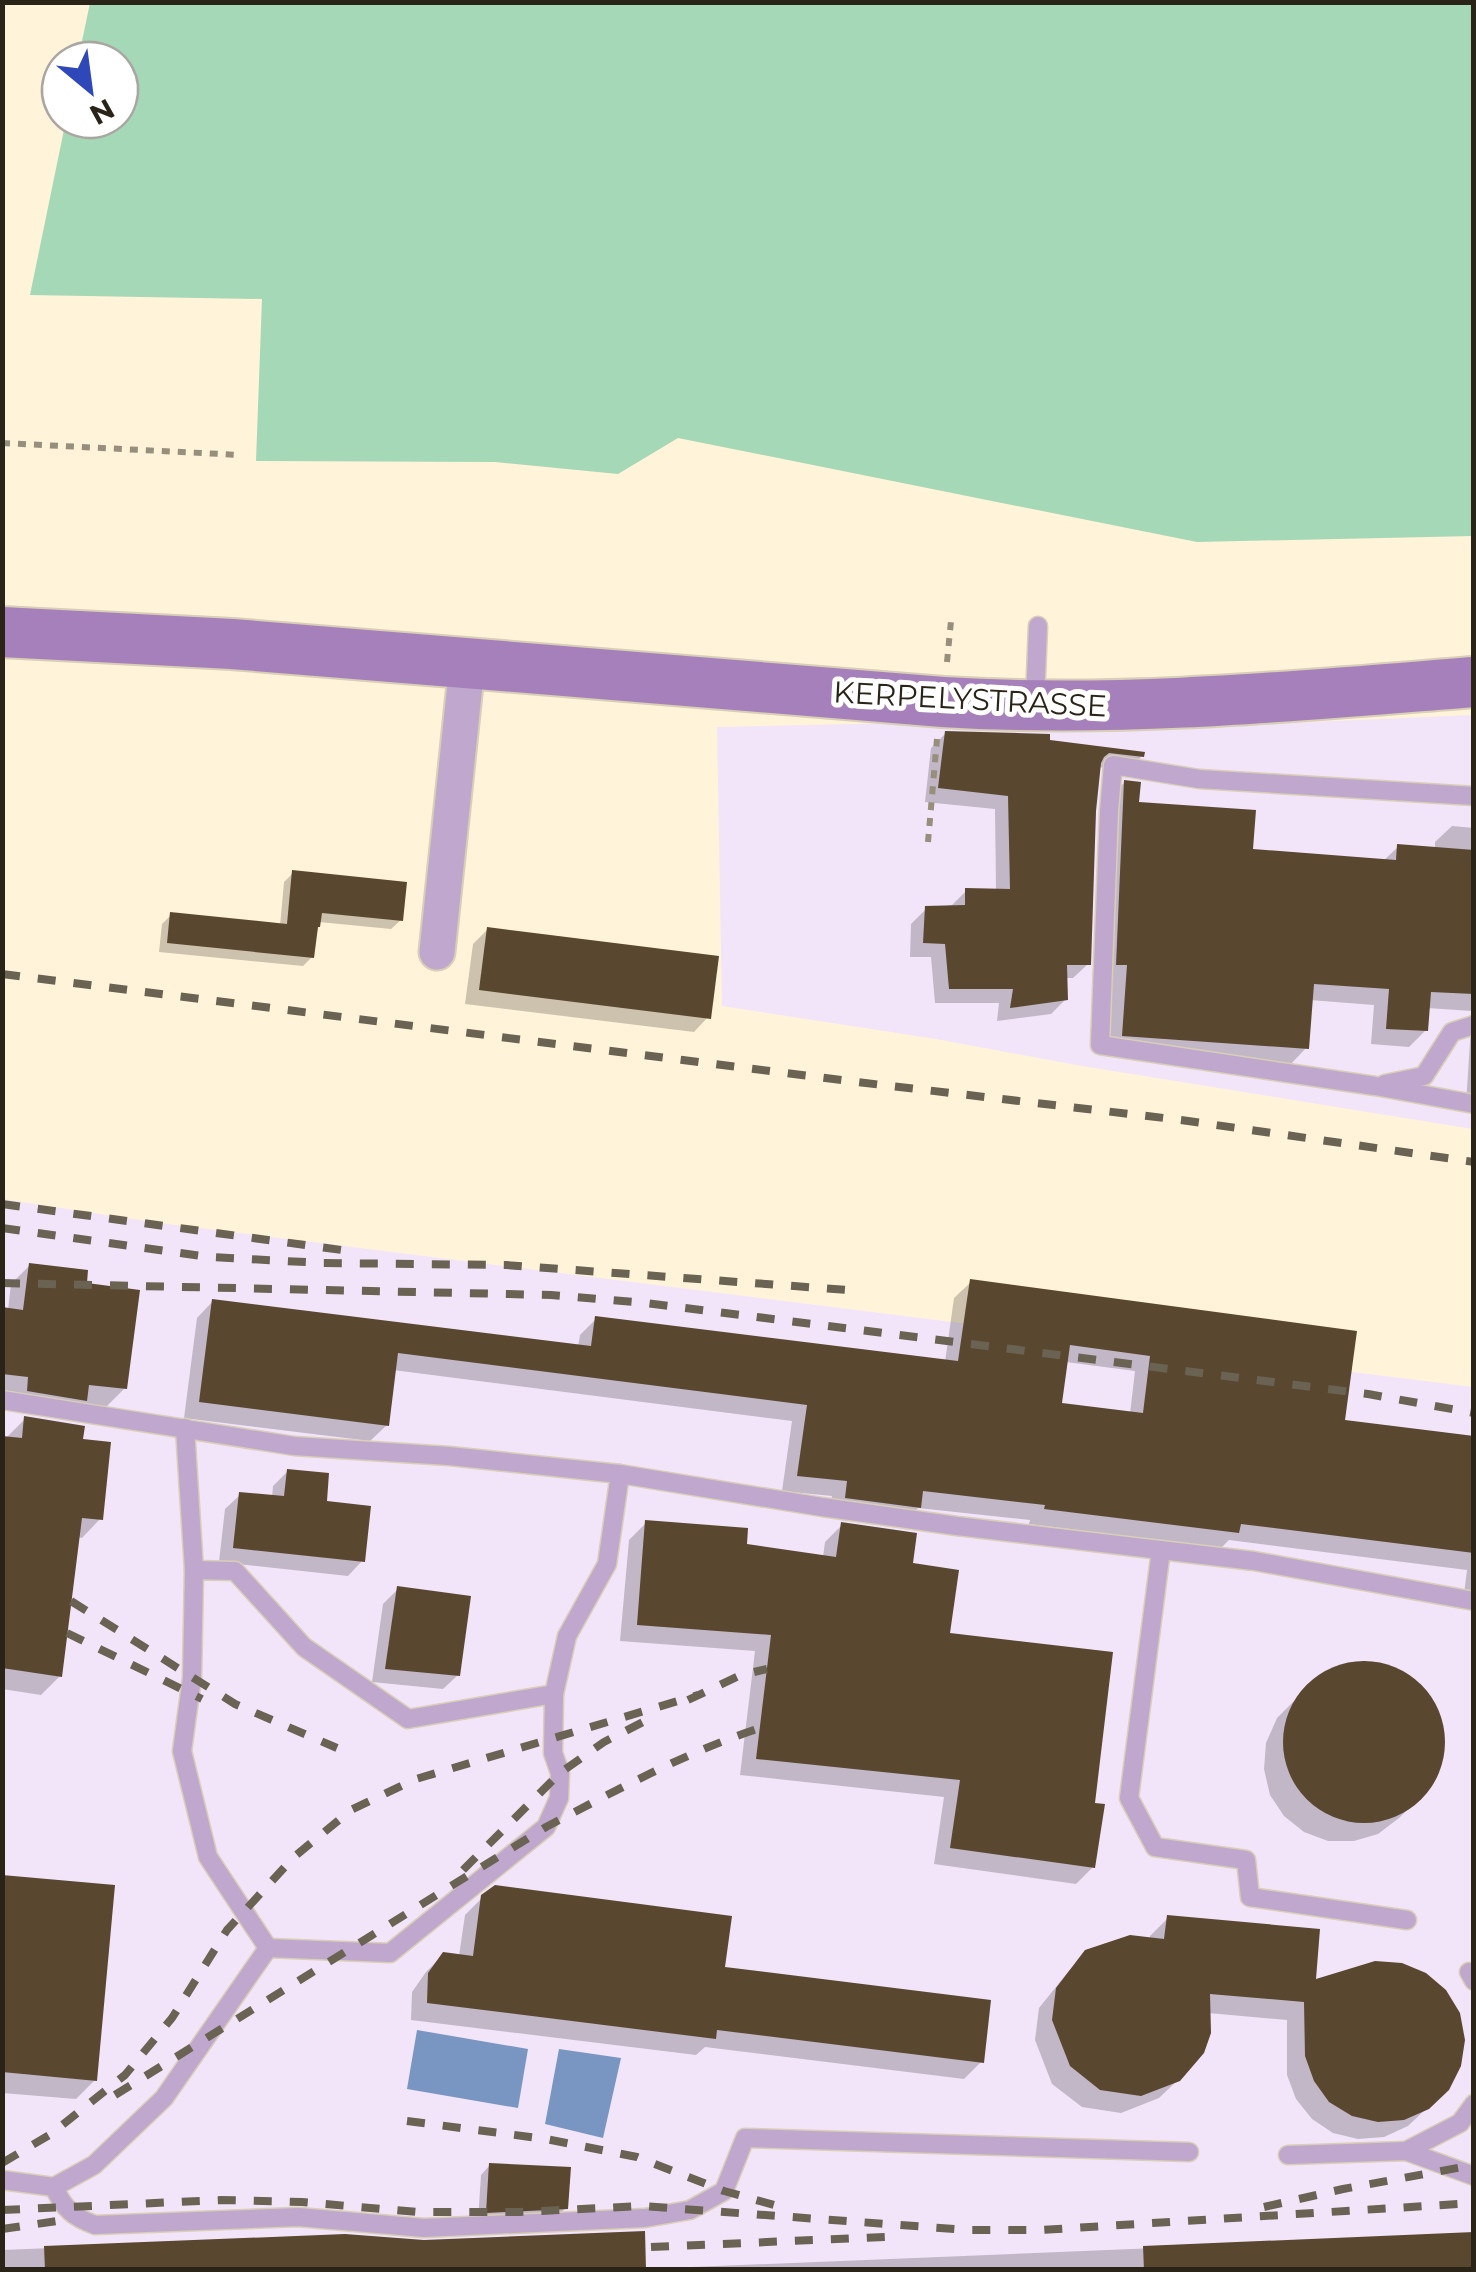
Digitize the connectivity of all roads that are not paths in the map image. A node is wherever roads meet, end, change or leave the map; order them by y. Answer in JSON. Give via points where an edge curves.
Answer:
{"nodes":[{"id":1,"x":1038,"y":626,"type":"dead end"},
{"id":2,"x":2,"y":632,"type":"edge"},
{"id":3,"x":467,"y":665,"type":"junction"},
{"id":4,"x":1474,"y":682,"type":"edge"},
{"id":5,"x":1034,"y":706,"type":"junction"},
{"id":6,"x":1474,"y":796,"type":"edge"},
{"id":7,"x":437,"y":952,"type":"dead end"},
{"id":8,"x":1474,"y":1025,"type":"edge"},
{"id":9,"x":1375,"y":1086,"type":"junction"},
{"id":10,"x":1474,"y":1104,"type":"edge"},
{"id":11,"x":2,"y":1400,"type":"edge"},
{"id":12,"x":185,"y":1428,"type":"junction"},
{"id":13,"x":620,"y":1474,"type":"junction"},
{"id":14,"x":1160,"y":1550,"type":"junction"},
{"id":15,"x":194,"y":1570,"type":"junction"},
{"id":16,"x":1474,"y":1601,"type":"edge"},
{"id":17,"x":554,"y":1694,"type":"junction"},
{"id":18,"x":1408,"y":1920,"type":"dead end"},
{"id":19,"x":268,"y":1948,"type":"junction"},
{"id":20,"x":1474,"y":2104,"type":"edge"},
{"id":21,"x":1406,"y":2151,"type":"junction"},
{"id":22,"x":1189,"y":2152,"type":"dead end"},
{"id":23,"x":1288,"y":2155,"type":"dead end"},
{"id":24,"x":1474,"y":2176,"type":"edge"},
{"id":25,"x":2,"y":2180,"type":"edge"},
{"id":26,"x":54,"y":2187,"type":"junction"}],
"edges":[{"from":1,"to":5,"type":"lane"},
{"from":2,"to":3,"type":"main road","name":"KERPELYSTRASSE"},
{"from":3,"to":5,"type":"main road","name":"KERPELYSTRASSE"},
{"from":3,"to":7,"type":"street"},
{"from":4,"to":5,"type":"main road","name":"KERPELYSTRASSE","via":[[1132,706]]},
{"from":6,"to":9,"type":"lane","via":[[1199,779],[1114,766],[1100,1046]]},
{"from":8,"to":9,"type":"lane","via":[[1452,1032],[1424,1076]]},
{"from":9,"to":10,"type":"lane"},
{"from":11,"to":12,"type":"lane"},
{"from":12,"to":13,"type":"lane","via":[[294,1446]]},
{"from":12,"to":15,"type":"lane"},
{"from":13,"to":14,"type":"lane","via":[[860,1513]]},
{"from":13,"to":17,"type":"lane","via":[[606,1564],[566,1636]]},
{"from":14,"to":16,"type":"lane"},
{"from":14,"to":18,"type":"lane","via":[[1128,1798],[1155,1847],[1246,1860],[1250,1897]]},
{"from":15,"to":17,"type":"lane","via":[[235,1572],[304,1647],[408,1719]]},
{"from":15,"to":19,"type":"lane","via":[[192,1678],[182,1751],[208,1857]]},
{"from":17,"to":19,"type":"lane","via":[[560,1798],[546,1827],[390,1952]]},
{"from":19,"to":26,"type":"lane","via":[[164,2098],[94,2164]]},
{"from":20,"to":21,"type":"lane","via":[[1460,2122]]},
{"from":21,"to":23,"type":"lane"},
{"from":21,"to":24,"type":"lane"},
{"from":22,"to":26,"type":"lane","via":[[745,2138],[724,2191],[690,2210],[424,2228],[298,2218],[94,2225],[63,2207]]},
{"from":25,"to":26,"type":"lane"}]}
